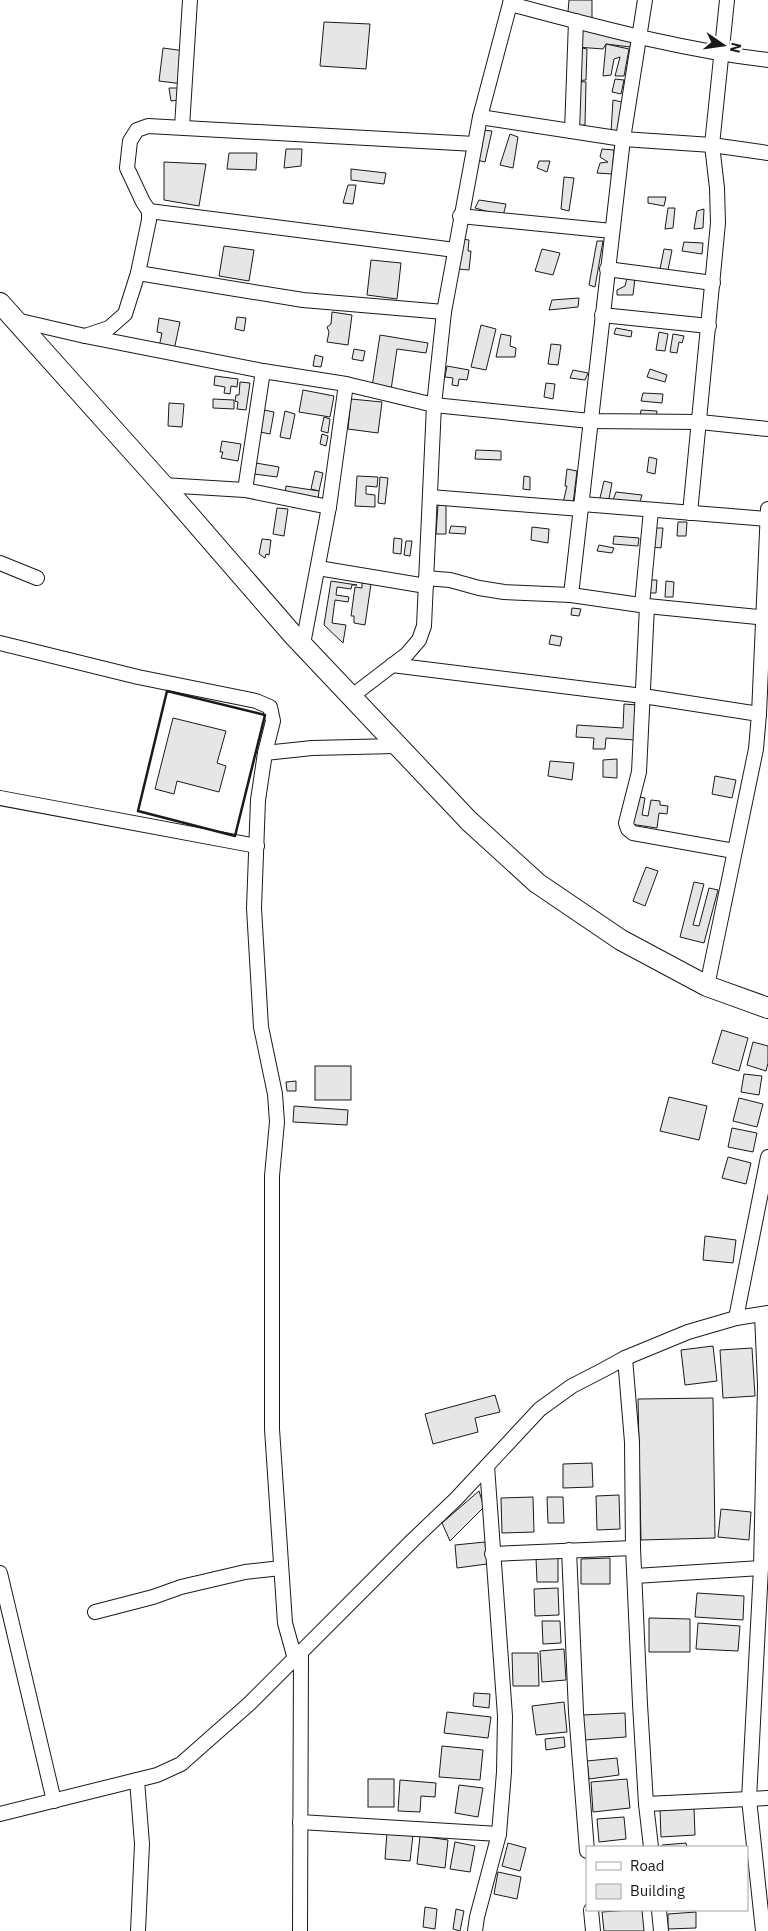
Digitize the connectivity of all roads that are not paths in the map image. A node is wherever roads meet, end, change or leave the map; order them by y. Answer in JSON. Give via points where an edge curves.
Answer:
{"nodes":[{"id":1,"x":190,"y":0,"type":"edge"},
{"id":2,"x":645,"y":0,"type":"edge"},
{"id":3,"x":727,"y":0,"type":"edge"},
{"id":4,"x":510,"y":2,"type":"edge"},
{"id":5,"x":576,"y":21,"type":"junction"},
{"id":6,"x":640,"y":37,"type":"junction"},
{"id":7,"x":721,"y":55,"type":"junction"},
{"id":8,"x":768,"y":60,"type":"edge"},
{"id":9,"x":480,"y":117,"type":"junction"},
{"id":10,"x":182,"y":128,"type":"junction"},
{"id":11,"x":572,"y":131,"type":"junction"},
{"id":12,"x":623,"y":139,"type":"junction"},
{"id":13,"x":475,"y":144,"type":"junction"},
{"id":14,"x":712,"y":145,"type":"junction"},
{"id":15,"x":768,"y":153,"type":"edge"},
{"id":16,"x":149,"y":211,"type":"junction"},
{"id":17,"x":460,"y":216,"type":"junction"},
{"id":18,"x":612,"y":231,"type":"junction"},
{"id":19,"x":455,"y":250,"type":"junction"},
{"id":20,"x":607,"y":268,"type":"junction"},
{"id":21,"x":138,"y":273,"type":"junction"},
{"id":22,"x":713,"y":283,"type":"junction"},
{"id":23,"x":0,"y":303,"type":"edge"},
{"id":24,"x":444,"y":312,"type":"junction"},
{"id":25,"x":602,"y":316,"type":"junction"},
{"id":26,"x":15,"y":320,"type":"junction"},
{"id":27,"x":709,"y":326,"type":"junction"},
{"id":28,"x":85,"y":336,"type":"junction"},
{"id":29,"x":264,"y":371,"type":"junction"},
{"id":30,"x":346,"y":384,"type":"junction"},
{"id":31,"x":434,"y":405,"type":"junction"},
{"id":32,"x":590,"y":421,"type":"junction"},
{"id":33,"x":700,"y":422,"type":"junction"},
{"id":34,"x":768,"y":429,"type":"edge"},
{"id":35,"x":163,"y":485,"type":"junction"},
{"id":36,"x":244,"y":490,"type":"junction"},
{"id":37,"x":430,"y":497,"type":"junction"},
{"id":38,"x":581,"y":506,"type":"junction"},
{"id":39,"x":329,"y":507,"type":"junction"},
{"id":40,"x":652,"y":510,"type":"junction"},
{"id":41,"x":690,"y":513,"type":"junction"},
{"id":42,"x":767,"y":516,"type":"edge"},
{"id":43,"x":0,"y":563,"type":"edge"},
{"id":44,"x":318,"y":568,"type":"junction"},
{"id":45,"x":37,"y":578,"type":"dead end"},
{"id":46,"x":426,"y":582,"type":"junction"},
{"id":47,"x":571,"y":595,"type":"junction"},
{"id":48,"x":645,"y":605,"type":"junction"},
{"id":49,"x":766,"y":618,"type":"edge"},
{"id":50,"x":0,"y":643,"type":"edge"},
{"id":51,"x":303,"y":644,"type":"junction"},
{"id":52,"x":392,"y":665,"type":"junction"},
{"id":53,"x":352,"y":696,"type":"junction"},
{"id":54,"x":643,"y":696,"type":"junction"},
{"id":55,"x":759,"y":714,"type":"junction"},
{"id":56,"x":396,"y":746,"type":"junction"},
{"id":57,"x":762,"y":750,"type":"edge"},
{"id":58,"x":266,"y":753,"type":"junction"},
{"id":59,"x":0,"y":798,"type":"edge"},
{"id":60,"x":257,"y":846,"type":"junction"},
{"id":61,"x":734,"y":851,"type":"junction"},
{"id":62,"x":707,"y":986,"type":"junction"},
{"id":63,"x":768,"y":1008,"type":"edge"},
{"id":64,"x":768,"y":1157,"type":"edge"},
{"id":65,"x":765,"y":1314,"type":"edge"},
{"id":66,"x":736,"y":1318,"type":"junction"},
{"id":67,"x":625,"y":1358,"type":"junction"},
{"id":68,"x":486,"y":1466,"type":"junction"},
{"id":69,"x":766,"y":1480,"type":"edge"},
{"id":70,"x":634,"y":1548,"type":"junction"},
{"id":71,"x":569,"y":1550,"type":"junction"},
{"id":72,"x":492,"y":1554,"type":"junction"},
{"id":73,"x":282,"y":1568,"type":"junction"},
{"id":74,"x":761,"y":1568,"type":"junction"},
{"id":75,"x":0,"y":1573,"type":"edge"},
{"id":76,"x":635,"y":1576,"type":"junction"},
{"id":77,"x":95,"y":1612,"type":"dead end"},
{"id":78,"x":298,"y":1656,"type":"junction"},
{"id":79,"x":137,"y":1780,"type":"junction"},
{"id":80,"x":768,"y":1798,"type":"edge"},
{"id":81,"x":749,"y":1799,"type":"junction"},
{"id":82,"x":54,"y":1801,"type":"junction"},
{"id":83,"x":646,"y":1804,"type":"junction"},
{"id":84,"x":0,"y":1814,"type":"edge"},
{"id":85,"x":300,"y":1822,"type":"junction"},
{"id":86,"x":499,"y":1834,"type":"junction"},
{"id":87,"x":587,"y":1846,"type":"edge"},
{"id":88,"x":651,"y":1846,"type":"edge"},
{"id":89,"x":591,"y":1911,"type":"edge"},
{"id":90,"x":659,"y":1911,"type":"edge"},
{"id":91,"x":138,"y":1931,"type":"edge"},
{"id":92,"x":300,"y":1931,"type":"edge"},
{"id":93,"x":475,"y":1931,"type":"edge"},
{"id":94,"x":593,"y":1931,"type":"edge"},
{"id":95,"x":661,"y":1931,"type":"edge"},
{"id":96,"x":763,"y":1931,"type":"edge"}],
"edges":[{"from":1,"to":10,"type":"street"},
{"from":2,"to":6,"type":"street"},
{"from":3,"to":7,"type":"street"},
{"from":4,"to":5,"type":"street"},
{"from":4,"to":9,"type":"street"},
{"from":5,"to":6,"type":"street"},
{"from":5,"to":11,"type":"street"},
{"from":6,"to":7,"type":"street"},
{"from":6,"to":12,"type":"street"},
{"from":7,"to":8,"type":"street"},
{"from":7,"to":14,"type":"street"},
{"from":9,"to":11,"type":"street"},
{"from":9,"to":13,"type":"street"},
{"from":10,"to":13,"type":"street"},
{"from":10,"to":16,"type":"street","via":[[148,126],[137,130],[130,141],[127,168]]},
{"from":11,"to":12,"type":"street"},
{"from":12,"to":14,"type":"street"},
{"from":12,"to":18,"type":"street"},
{"from":13,"to":17,"type":"street"},
{"from":14,"to":15,"type":"street"},
{"from":14,"to":22,"type":"street","via":[[718,223]]},
{"from":16,"to":19,"type":"street"},
{"from":16,"to":21,"type":"street"},
{"from":17,"to":18,"type":"street"},
{"from":17,"to":19,"type":"street"},
{"from":18,"to":20,"type":"street"},
{"from":19,"to":24,"type":"street"},
{"from":20,"to":22,"type":"street"},
{"from":20,"to":25,"type":"street"},
{"from":21,"to":24,"type":"street","via":[[303,300]]},
{"from":21,"to":28,"type":"street","via":[[125,314],[109,328]]},
{"from":22,"to":27,"type":"street"},
{"from":23,"to":26,"type":"main road"},
{"from":24,"to":31,"type":"street"},
{"from":25,"to":27,"type":"street"},
{"from":25,"to":32,"type":"street"},
{"from":26,"to":28,"type":"street"},
{"from":26,"to":35,"type":"main road"},
{"from":27,"to":33,"type":"street"},
{"from":28,"to":29,"type":"street"},
{"from":29,"to":30,"type":"street"},
{"from":29,"to":36,"type":"street"},
{"from":30,"to":31,"type":"street"},
{"from":30,"to":39,"type":"street"},
{"from":31,"to":32,"type":"street"},
{"from":31,"to":37,"type":"street"},
{"from":32,"to":33,"type":"street"},
{"from":32,"to":38,"type":"street"},
{"from":33,"to":34,"type":"street"},
{"from":33,"to":41,"type":"street"},
{"from":35,"to":36,"type":"street"},
{"from":35,"to":51,"type":"main road"},
{"from":36,"to":39,"type":"street"},
{"from":37,"to":38,"type":"street"},
{"from":37,"to":46,"type":"street"},
{"from":38,"to":40,"type":"street"},
{"from":38,"to":47,"type":"street"},
{"from":39,"to":44,"type":"street"},
{"from":40,"to":41,"type":"street"},
{"from":40,"to":48,"type":"street"},
{"from":41,"to":42,"type":"street"},
{"from":42,"to":49,"type":"street"},
{"from":43,"to":45,"type":"street"},
{"from":44,"to":46,"type":"street"},
{"from":44,"to":51,"type":"street"},
{"from":46,"to":47,"type":"street","via":[[450,580],[504,592]]},
{"from":46,"to":52,"type":"street","via":[[424,626],[419,640]]},
{"from":47,"to":48,"type":"street"},
{"from":48,"to":49,"type":"street"},
{"from":48,"to":54,"type":"street"},
{"from":49,"to":55,"type":"street"},
{"from":50,"to":58,"type":"street","via":[[138,677],[256,701],[270,707],[273,721]]},
{"from":51,"to":53,"type":"main road"},
{"from":52,"to":53,"type":"street"},
{"from":52,"to":54,"type":"street"},
{"from":53,"to":56,"type":"main road"},
{"from":54,"to":55,"type":"street"},
{"from":54,"to":61,"type":"street","via":[[639,772],[626,823],[628,829],[633,833]]},
{"from":55,"to":57,"type":"street"},
{"from":56,"to":58,"type":"street","via":[[312,748]]},
{"from":56,"to":62,"type":"main road","via":[[469,821],[537,882],[621,940]]},
{"from":57,"to":61,"type":"street"},
{"from":58,"to":60,"type":"street","via":[[258,800]]},
{"from":59,"to":60,"type":"street"},
{"from":60,"to":73,"type":"street","via":[[254,908],[261,1027],[275,1094],[277,1122],[272,1176],[272,1420]]},
{"from":61,"to":62,"type":"street"},
{"from":62,"to":63,"type":"main road"},
{"from":64,"to":66,"type":"street"},
{"from":65,"to":66,"type":"street"},
{"from":65,"to":69,"type":"street"},
{"from":66,"to":67,"type":"street","via":[[688,1332]]},
{"from":67,"to":68,"type":"street","via":[[572,1386],[540,1409]]},
{"from":67,"to":70,"type":"street","via":[[632,1442]]},
{"from":68,"to":72,"type":"street"},
{"from":68,"to":78,"type":"street"},
{"from":69,"to":74,"type":"street"},
{"from":70,"to":71,"type":"street"},
{"from":70,"to":76,"type":"street"},
{"from":71,"to":72,"type":"street"},
{"from":71,"to":87,"type":"street","via":[[576,1712]]},
{"from":72,"to":86,"type":"street","via":[[505,1716]]},
{"from":73,"to":77,"type":"street","via":[[245,1572],[181,1587]]},
{"from":73,"to":78,"type":"street","via":[[285,1623]]},
{"from":74,"to":76,"type":"street"},
{"from":74,"to":81,"type":"street"},
{"from":75,"to":82,"type":"street"},
{"from":76,"to":83,"type":"street"},
{"from":78,"to":79,"type":"street","via":[[250,1704],[181,1764]]},
{"from":78,"to":85,"type":"street"},
{"from":79,"to":82,"type":"street"},
{"from":79,"to":91,"type":"street","via":[[142,1844]]},
{"from":80,"to":81,"type":"street"},
{"from":81,"to":83,"type":"street"},
{"from":81,"to":96,"type":"street"},
{"from":82,"to":84,"type":"street"},
{"from":83,"to":88,"type":"street"},
{"from":85,"to":86,"type":"street"},
{"from":85,"to":92,"type":"street"},
{"from":86,"to":93,"type":"street"},
{"from":89,"to":94,"type":"street"},
{"from":90,"to":95,"type":"street"}]}
